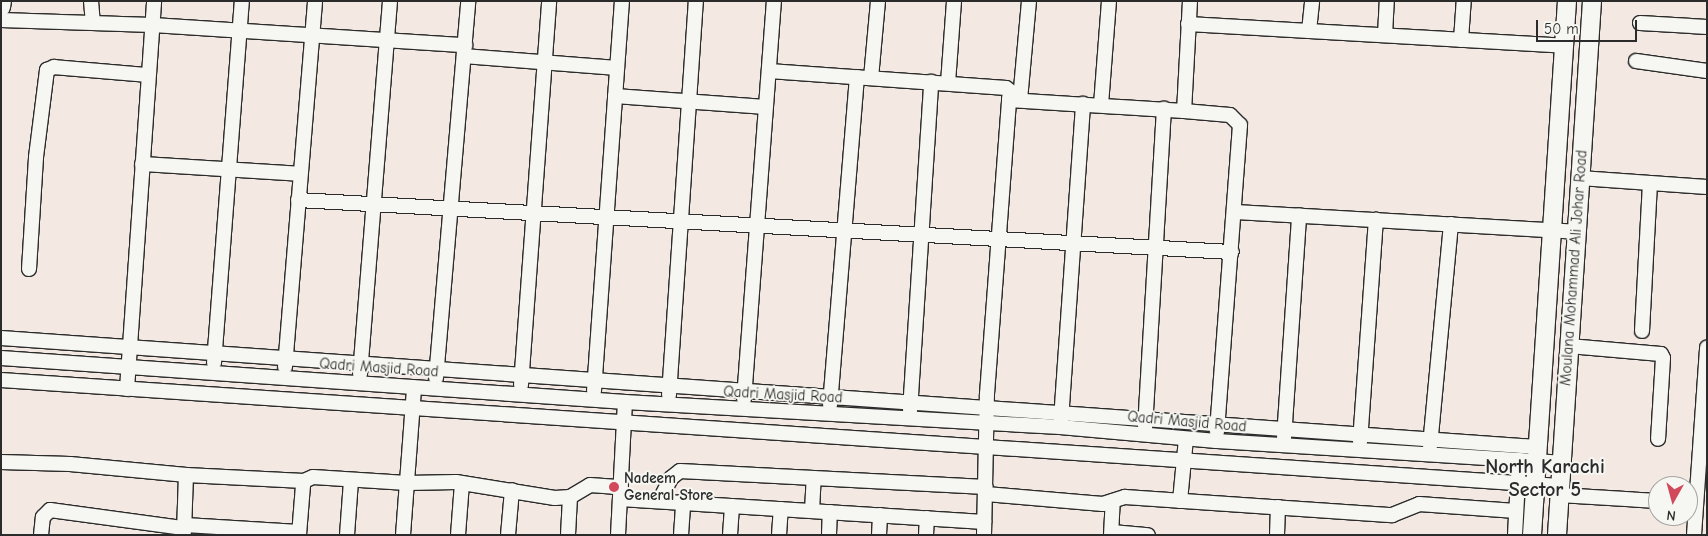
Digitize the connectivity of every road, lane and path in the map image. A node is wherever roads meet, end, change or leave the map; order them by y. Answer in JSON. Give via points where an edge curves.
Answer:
{"nodes":[{"id":1,"x":2,"y":1,"type":"edge"},
{"id":2,"x":91,"y":1,"type":"edge"},
{"id":3,"x":154,"y":1,"type":"edge"},
{"id":4,"x":242,"y":1,"type":"edge"},
{"id":5,"x":315,"y":1,"type":"edge"},
{"id":6,"x":390,"y":1,"type":"edge"},
{"id":7,"x":468,"y":1,"type":"edge"},
{"id":8,"x":549,"y":1,"type":"edge"},
{"id":9,"x":622,"y":1,"type":"edge"},
{"id":10,"x":696,"y":1,"type":"edge"},
{"id":11,"x":774,"y":1,"type":"edge"},
{"id":12,"x":878,"y":1,"type":"edge"},
{"id":13,"x":954,"y":1,"type":"edge"},
{"id":14,"x":1029,"y":1,"type":"edge"},
{"id":15,"x":1108,"y":1,"type":"edge"},
{"id":16,"x":1190,"y":1,"type":"edge"},
{"id":17,"x":1312,"y":1,"type":"edge"},
{"id":18,"x":1387,"y":1,"type":"edge"},
{"id":19,"x":1464,"y":1,"type":"edge"},
{"id":20,"x":1567,"y":1,"type":"edge"},
{"id":21,"x":1592,"y":1,"type":"edge"},
{"id":22,"x":1,"y":8,"type":"edge"},
{"id":23,"x":1,"y":20,"type":"edge"},
{"id":24,"x":93,"y":23,"type":"junction"},
{"id":25,"x":1640,"y":23,"type":"dead end"},
{"id":26,"x":1188,"y":24,"type":"junction"},
{"id":27,"x":152,"y":25,"type":"junction"},
{"id":28,"x":1707,"y":27,"type":"edge"},
{"id":29,"x":240,"y":31,"type":"junction"},
{"id":30,"x":1309,"y":31,"type":"junction"},
{"id":31,"x":1385,"y":35,"type":"junction"},
{"id":32,"x":312,"y":36,"type":"junction"},
{"id":33,"x":387,"y":40,"type":"junction"},
{"id":34,"x":1461,"y":40,"type":"junction"},
{"id":35,"x":1564,"y":46,"type":"junction"},
{"id":36,"x":464,"y":51,"type":"junction"},
{"id":37,"x":1636,"y":61,"type":"dead end"},
{"id":38,"x":545,"y":62,"type":"junction"},
{"id":39,"x":617,"y":68,"type":"junction"},
{"id":40,"x":769,"y":71,"type":"junction"},
{"id":41,"x":1707,"y":71,"type":"edge"},
{"id":42,"x":148,"y":75,"type":"junction"},
{"id":43,"x":857,"y":77,"type":"junction"},
{"id":44,"x":871,"y":78,"type":"junction"},
{"id":45,"x":931,"y":82,"type":"junction"},
{"id":46,"x":948,"y":83,"type":"junction"},
{"id":47,"x":615,"y":96,"type":"junction"},
{"id":48,"x":1014,"y":100,"type":"junction"},
{"id":49,"x":689,"y":101,"type":"junction"},
{"id":50,"x":1083,"y":104,"type":"junction"},
{"id":51,"x":1100,"y":105,"type":"junction"},
{"id":52,"x":766,"y":107,"type":"junction"},
{"id":53,"x":1164,"y":109,"type":"junction"},
{"id":54,"x":1184,"y":110,"type":"junction"},
{"id":55,"x":142,"y":164,"type":"junction"},
{"id":56,"x":229,"y":169,"type":"junction"},
{"id":57,"x":300,"y":174,"type":"junction"},
{"id":58,"x":1580,"y":178,"type":"junction"},
{"id":59,"x":1650,"y":183,"type":"junction"},
{"id":60,"x":1707,"y":187,"type":"edge"},
{"id":61,"x":298,"y":200,"type":"junction"},
{"id":62,"x":375,"y":204,"type":"junction"},
{"id":63,"x":451,"y":209,"type":"junction"},
{"id":64,"x":1234,"y":212,"type":"junction"},
{"id":65,"x":536,"y":214,"type":"junction"},
{"id":66,"x":1299,"y":216,"type":"junction"},
{"id":67,"x":606,"y":218,"type":"junction"},
{"id":68,"x":1376,"y":220,"type":"junction"},
{"id":69,"x":681,"y":222,"type":"junction"},
{"id":70,"x":1451,"y":224,"type":"junction"},
{"id":71,"x":758,"y":226,"type":"junction"},
{"id":72,"x":1552,"y":230,"type":"junction"},
{"id":73,"x":845,"y":231,"type":"junction"},
{"id":74,"x":1577,"y":232,"type":"junction"},
{"id":75,"x":921,"y":235,"type":"junction"},
{"id":76,"x":997,"y":240,"type":"junction"},
{"id":77,"x":1073,"y":244,"type":"junction"},
{"id":78,"x":1156,"y":248,"type":"junction"},
{"id":79,"x":1232,"y":252,"type":"junction"},
{"id":80,"x":30,"y":269,"type":"dead end"},
{"id":81,"x":1642,"y":331,"type":"dead end"},
{"id":82,"x":1,"y":338,"type":"edge"},
{"id":83,"x":1569,"y":346,"type":"junction"},
{"id":84,"x":1707,"y":347,"type":"edge"},
{"id":85,"x":130,"y":348,"type":"junction"},
{"id":86,"x":215,"y":354,"type":"junction"},
{"id":87,"x":1,"y":358,"type":"edge"},
{"id":88,"x":286,"y":359,"type":"junction"},
{"id":89,"x":361,"y":365,"type":"junction"},
{"id":90,"x":128,"y":368,"type":"junction"},
{"id":91,"x":437,"y":371,"type":"junction"},
{"id":92,"x":213,"y":373,"type":"junction"},
{"id":93,"x":284,"y":377,"type":"junction"},
{"id":94,"x":521,"y":377,"type":"junction"},
{"id":95,"x":1,"y":380,"type":"edge"},
{"id":96,"x":359,"y":382,"type":"junction"},
{"id":97,"x":594,"y":382,"type":"junction"},
{"id":98,"x":669,"y":386,"type":"junction"},
{"id":99,"x":414,"y":387,"type":"junction"},
{"id":100,"x":127,"y":389,"type":"junction"},
{"id":101,"x":436,"y":389,"type":"junction"},
{"id":102,"x":744,"y":390,"type":"junction"},
{"id":103,"x":520,"y":394,"type":"junction"},
{"id":104,"x":831,"y":398,"type":"junction"},
{"id":105,"x":593,"y":399,"type":"junction"},
{"id":106,"x":1705,"y":401,"type":"edge"},
{"id":107,"x":625,"y":402,"type":"junction"},
{"id":108,"x":668,"y":403,"type":"junction"},
{"id":109,"x":911,"y":403,"type":"junction"},
{"id":110,"x":987,"y":407,"type":"junction"},
{"id":111,"x":412,"y":408,"type":"junction"},
{"id":112,"x":743,"y":409,"type":"junction"},
{"id":113,"x":1061,"y":411,"type":"junction"},
{"id":114,"x":830,"y":414,"type":"junction"},
{"id":115,"x":910,"y":418,"type":"junction"},
{"id":116,"x":1146,"y":419,"type":"junction"},
{"id":117,"x":624,"y":422,"type":"junction"},
{"id":118,"x":987,"y":422,"type":"junction"},
{"id":119,"x":1218,"y":424,"type":"junction"},
{"id":120,"x":1060,"y":426,"type":"junction"},
{"id":121,"x":1284,"y":428,"type":"junction"},
{"id":122,"x":1360,"y":434,"type":"junction"},
{"id":123,"x":1144,"y":436,"type":"junction"},
{"id":124,"x":1432,"y":438,"type":"junction"},
{"id":125,"x":1186,"y":439,"type":"junction"},
{"id":126,"x":1658,"y":439,"type":"dead end"},
{"id":127,"x":1216,"y":442,"type":"junction"},
{"id":128,"x":1283,"y":446,"type":"junction"},
{"id":129,"x":986,"y":448,"type":"junction"},
{"id":130,"x":1359,"y":450,"type":"junction"},
{"id":131,"x":1703,"y":453,"type":"edge"},
{"id":132,"x":1429,"y":454,"type":"junction"},
{"id":133,"x":1538,"y":454,"type":"junction"},
{"id":134,"x":1519,"y":460,"type":"junction"},
{"id":135,"x":1184,"y":461,"type":"junction"},
{"id":136,"x":1,"y":462,"type":"edge"},
{"id":137,"x":1562,"y":463,"type":"junction"},
{"id":138,"x":186,"y":475,"type":"junction"},
{"id":139,"x":814,"y":478,"type":"junction"},
{"id":140,"x":351,"y":480,"type":"junction"},
{"id":141,"x":304,"y":481,"type":"junction"},
{"id":142,"x":407,"y":483,"type":"junction"},
{"id":143,"x":462,"y":483,"type":"junction"},
{"id":144,"x":1518,"y":484,"type":"junction"},
{"id":145,"x":1535,"y":485,"type":"junction"},
{"id":146,"x":512,"y":490,"type":"junction"},
{"id":147,"x":1560,"y":490,"type":"junction"},
{"id":148,"x":986,"y":491,"type":"junction"},
{"id":149,"x":621,"y":493,"type":"junction"},
{"id":150,"x":1698,"y":496,"type":"edge"},
{"id":151,"x":570,"y":497,"type":"junction"},
{"id":152,"x":1648,"y":500,"type":"edge"},
{"id":153,"x":659,"y":501,"type":"junction"},
{"id":154,"x":1113,"y":501,"type":"junction"},
{"id":155,"x":1180,"y":501,"type":"junction"},
{"id":156,"x":683,"y":503,"type":"junction"},
{"id":157,"x":732,"y":506,"type":"junction"},
{"id":158,"x":1278,"y":507,"type":"junction"},
{"id":159,"x":781,"y":509,"type":"junction"},
{"id":160,"x":1516,"y":510,"type":"junction"},
{"id":161,"x":812,"y":511,"type":"junction"},
{"id":162,"x":830,"y":512,"type":"junction"},
{"id":163,"x":880,"y":515,"type":"junction"},
{"id":164,"x":927,"y":518,"type":"junction"},
{"id":165,"x":984,"y":528,"type":"edge"},
{"id":166,"x":184,"y":529,"type":"edge"},
{"id":167,"x":299,"y":533,"type":"edge"},
{"id":168,"x":1112,"y":534,"type":"edge"},
{"id":169,"x":41,"y":535,"type":"edge"},
{"id":170,"x":348,"y":535,"type":"edge"},
{"id":171,"x":403,"y":535,"type":"edge"},
{"id":172,"x":458,"y":535,"type":"edge"},
{"id":173,"x":508,"y":535,"type":"edge"},
{"id":174,"x":568,"y":535,"type":"edge"},
{"id":175,"x":618,"y":535,"type":"edge"},
{"id":176,"x":681,"y":535,"type":"edge"},
{"id":177,"x":730,"y":535,"type":"edge"},
{"id":178,"x":779,"y":535,"type":"edge"},
{"id":179,"x":829,"y":535,"type":"edge"},
{"id":180,"x":879,"y":535,"type":"edge"},
{"id":181,"x":926,"y":535,"type":"edge"},
{"id":182,"x":1148,"y":535,"type":"edge"},
{"id":183,"x":1277,"y":535,"type":"edge"},
{"id":184,"x":1515,"y":535,"type":"edge"},
{"id":185,"x":1532,"y":535,"type":"edge"},
{"id":186,"x":1557,"y":535,"type":"edge"}],
"edges":[{"from":1,"to":22,"type":"main road"},
{"from":2,"to":24,"type":"street"},
{"from":3,"to":27,"type":"street"},
{"from":4,"to":29,"type":"street"},
{"from":5,"to":32,"type":"street"},
{"from":6,"to":33,"type":"street"},
{"from":7,"to":36,"type":"street"},
{"from":8,"to":38,"type":"street"},
{"from":9,"to":39,"type":"street"},
{"from":10,"to":49,"type":"street"},
{"from":11,"to":40,"type":"street"},
{"from":12,"to":44,"type":"street"},
{"from":13,"to":46,"type":"street"},
{"from":14,"to":48,"type":"street"},
{"from":15,"to":51,"type":"street"},
{"from":16,"to":26,"type":"street"},
{"from":17,"to":30,"type":"street"},
{"from":18,"to":31,"type":"street"},
{"from":19,"to":34,"type":"street"},
{"from":20,"to":35,"type":"main road","name":"Moulana Mohammad Ali Johar Road"},
{"from":21,"to":58,"type":"main road","name":"Moulana Mohammad Ali Johar Road"},
{"from":23,"to":24,"type":"street"},
{"from":24,"to":27,"type":"street"},
{"from":25,"to":28,"type":"street"},
{"from":26,"to":30,"type":"street"},
{"from":26,"to":54,"type":"street"},
{"from":27,"to":29,"type":"street"},
{"from":27,"to":42,"type":"street"},
{"from":29,"to":32,"type":"street"},
{"from":29,"to":56,"type":"street"},
{"from":30,"to":31,"type":"street"},
{"from":31,"to":34,"type":"street"},
{"from":32,"to":33,"type":"street"},
{"from":32,"to":57,"type":"street"},
{"from":33,"to":36,"type":"street"},
{"from":33,"to":62,"type":"street"},
{"from":34,"to":35,"type":"street"},
{"from":35,"to":72,"type":"main road","name":"Moulana Mohammad Ali Johar Road"},
{"from":36,"to":38,"type":"street"},
{"from":36,"to":63,"type":"street"},
{"from":37,"to":41,"type":"street"},
{"from":38,"to":39,"type":"street"},
{"from":38,"to":65,"type":"street"},
{"from":39,"to":47,"type":"street"},
{"from":40,"to":43,"type":"street"},
{"from":40,"to":52,"type":"street"},
{"from":42,"to":55,"type":"street"},
{"from":42,"to":80,"type":"street","via":[[54,66],[47,70],[36,157]]},
{"from":43,"to":44,"type":"street"},
{"from":43,"to":73,"type":"street"},
{"from":44,"to":45,"type":"street"},
{"from":45,"to":46,"type":"street"},
{"from":45,"to":75,"type":"street"},
{"from":46,"to":48,"type":"street","via":[[1006,88]]},
{"from":47,"to":49,"type":"street"},
{"from":47,"to":67,"type":"street"},
{"from":48,"to":50,"type":"street"},
{"from":48,"to":76,"type":"street"},
{"from":49,"to":52,"type":"street"},
{"from":49,"to":69,"type":"street"},
{"from":50,"to":51,"type":"street"},
{"from":50,"to":77,"type":"street"},
{"from":51,"to":53,"type":"street"},
{"from":52,"to":71,"type":"street"},
{"from":53,"to":54,"type":"street"},
{"from":53,"to":78,"type":"street"},
{"from":54,"to":64,"type":"street","via":[[1230,115],[1240,125]]},
{"from":55,"to":56,"type":"street"},
{"from":55,"to":85,"type":"street"},
{"from":56,"to":57,"type":"street"},
{"from":56,"to":86,"type":"street"},
{"from":57,"to":61,"type":"street"},
{"from":58,"to":59,"type":"street"},
{"from":58,"to":74,"type":"main road","name":"Moulana Mohammad Ali Johar Road"},
{"from":59,"to":60,"type":"street"},
{"from":59,"to":81,"type":"street"},
{"from":61,"to":62,"type":"street"},
{"from":61,"to":88,"type":"street"},
{"from":62,"to":63,"type":"street"},
{"from":62,"to":89,"type":"street"},
{"from":63,"to":65,"type":"street"},
{"from":63,"to":91,"type":"street"},
{"from":64,"to":66,"type":"street"},
{"from":64,"to":79,"type":"street"},
{"from":65,"to":67,"type":"street"},
{"from":65,"to":94,"type":"street"},
{"from":66,"to":68,"type":"street"},
{"from":66,"to":121,"type":"street"},
{"from":67,"to":69,"type":"street"},
{"from":67,"to":97,"type":"street"},
{"from":68,"to":70,"type":"street"},
{"from":68,"to":122,"type":"street"},
{"from":69,"to":71,"type":"street"},
{"from":69,"to":98,"type":"street"},
{"from":70,"to":72,"type":"street"},
{"from":70,"to":124,"type":"street"},
{"from":71,"to":73,"type":"street"},
{"from":71,"to":102,"type":"street"},
{"from":72,"to":74,"type":"street"},
{"from":72,"to":133,"type":"main road","name":"Moulana Mohammad Ali Johar Road"},
{"from":73,"to":75,"type":"street"},
{"from":73,"to":104,"type":"street"},
{"from":74,"to":83,"type":"main road","name":"Moulana Mohammad Ali Johar Road"},
{"from":75,"to":76,"type":"street"},
{"from":75,"to":109,"type":"street"},
{"from":76,"to":77,"type":"street"},
{"from":76,"to":110,"type":"street"},
{"from":77,"to":78,"type":"street"},
{"from":77,"to":113,"type":"street"},
{"from":78,"to":79,"type":"street"},
{"from":78,"to":116,"type":"street"},
{"from":79,"to":119,"type":"street"},
{"from":82,"to":85,"type":"street"},
{"from":83,"to":126,"type":"street","via":[[1661,354]]},
{"from":83,"to":137,"type":"main road","name":"Moulana Mohammad Ali Johar Road"},
{"from":84,"to":106,"type":"street"},
{"from":85,"to":86,"type":"street"},
{"from":85,"to":90,"type":"street"},
{"from":86,"to":88,"type":"street"},
{"from":86,"to":92,"type":"street"},
{"from":87,"to":90,"type":"street","name":"Qadri Masjid Road"},
{"from":88,"to":89,"type":"street"},
{"from":88,"to":93,"type":"street"},
{"from":89,"to":91,"type":"street"},
{"from":89,"to":96,"type":"street"},
{"from":90,"to":92,"type":"street","name":"Qadri Masjid Road"},
{"from":90,"to":100,"type":"street"},
{"from":91,"to":94,"type":"street"},
{"from":91,"to":101,"type":"street"},
{"from":92,"to":93,"type":"street","name":"Qadri Masjid Road"},
{"from":93,"to":96,"type":"street","name":"Qadri Masjid Road"},
{"from":94,"to":97,"type":"street"},
{"from":94,"to":103,"type":"street"},
{"from":95,"to":100,"type":"street"},
{"from":96,"to":99,"type":"street","name":"Qadri Masjid Road"},
{"from":97,"to":98,"type":"street"},
{"from":97,"to":105,"type":"street"},
{"from":98,"to":102,"type":"street"},
{"from":98,"to":108,"type":"street"},
{"from":99,"to":101,"type":"street","name":"Qadri Masjid Road"},
{"from":99,"to":111,"type":"street"},
{"from":100,"to":111,"type":"street"},
{"from":101,"to":103,"type":"street","name":"Qadri Masjid Road"},
{"from":102,"to":104,"type":"street"},
{"from":102,"to":112,"type":"street"},
{"from":103,"to":105,"type":"street","name":"Qadri Masjid Road"},
{"from":104,"to":109,"type":"street"},
{"from":104,"to":114,"type":"street"},
{"from":105,"to":107,"type":"street","name":"Qadri Masjid Road"},
{"from":106,"to":131,"type":"street"},
{"from":107,"to":108,"type":"street","name":"Qadri Masjid Road"},
{"from":107,"to":117,"type":"street"},
{"from":108,"to":112,"type":"street","name":"Qadri Masjid Road"},
{"from":109,"to":110,"type":"street"},
{"from":109,"to":115,"type":"street"},
{"from":110,"to":113,"type":"street"},
{"from":110,"to":118,"type":"street"},
{"from":111,"to":117,"type":"street"},
{"from":111,"to":142,"type":"street"},
{"from":112,"to":114,"type":"street","name":"Qadri Masjid Road"},
{"from":113,"to":116,"type":"street"},
{"from":113,"to":120,"type":"street"},
{"from":114,"to":115,"type":"street","name":"Qadri Masjid Road"},
{"from":115,"to":118,"type":"street","name":"Qadri Masjid Road"},
{"from":116,"to":119,"type":"street"},
{"from":116,"to":123,"type":"street"},
{"from":117,"to":129,"type":"street"},
{"from":117,"to":149,"type":"street"},
{"from":118,"to":120,"type":"street","name":"Qadri Masjid Road"},
{"from":118,"to":129,"type":"street"},
{"from":119,"to":121,"type":"street"},
{"from":119,"to":127,"type":"street"},
{"from":120,"to":123,"type":"street","name":"Qadri Masjid Road"},
{"from":121,"to":122,"type":"street"},
{"from":121,"to":128,"type":"street"},
{"from":122,"to":124,"type":"street"},
{"from":122,"to":130,"type":"street"},
{"from":123,"to":125,"type":"street","name":"Qadri Masjid Road"},
{"from":124,"to":132,"type":"street"},
{"from":124,"to":133,"type":"street"},
{"from":125,"to":127,"type":"street","name":"Qadri Masjid Road"},
{"from":125,"to":135,"type":"street"},
{"from":127,"to":128,"type":"street","name":"Qadri Masjid Road"},
{"from":128,"to":130,"type":"street","name":"Qadri Masjid Road"},
{"from":129,"to":135,"type":"street"},
{"from":129,"to":148,"type":"street"},
{"from":130,"to":132,"type":"street","name":"Qadri Masjid Road"},
{"from":131,"to":150,"type":"street"},
{"from":132,"to":134,"type":"street","name":"Qadri Masjid Road"},
{"from":133,"to":134,"type":"street","name":"Qadri Masjid Road"},
{"from":133,"to":137,"type":"street","name":"Qadri Masjid Road"},
{"from":133,"to":145,"type":"main road","name":"Moulana Mohammad Ali Johar Road"},
{"from":134,"to":144,"type":"street"},
{"from":135,"to":144,"type":"street"},
{"from":135,"to":155,"type":"street"},
{"from":136,"to":138,"type":"street","via":[[70,464]]},
{"from":137,"to":147,"type":"main road","name":"Moulana Mohammad Ali Johar Road"},
{"from":138,"to":141,"type":"street"},
{"from":138,"to":166,"type":"street"},
{"from":139,"to":148,"type":"street"},
{"from":139,"to":153,"type":"street","via":[[680,471],[671,478]]},
{"from":139,"to":161,"type":"street"},
{"from":140,"to":141,"type":"street","via":[[313,477]]},
{"from":140,"to":142,"type":"street"},
{"from":140,"to":170,"type":"street"},
{"from":141,"to":167,"type":"street"},
{"from":142,"to":143,"type":"street"},
{"from":142,"to":171,"type":"street"},
{"from":143,"to":146,"type":"street"},
{"from":143,"to":172,"type":"street"},
{"from":144,"to":145,"type":"street"},
{"from":144,"to":160,"type":"street"},
{"from":145,"to":147,"type":"street"},
{"from":145,"to":185,"type":"main road","name":"Moulana Mohammad Ali Johar Road"},
{"from":146,"to":151,"type":"street","via":[[555,498]]},
{"from":146,"to":173,"type":"street"},
{"from":147,"to":152,"type":"street"},
{"from":147,"to":186,"type":"main road","name":"Moulana Mohammad Ali Johar Road"},
{"from":148,"to":154,"type":"street","via":[[1103,504]]},
{"from":148,"to":165,"type":"street"},
{"from":149,"to":151,"type":"street","via":[[590,485]]},
{"from":149,"to":153,"type":"street"},
{"from":149,"to":175,"type":"street"},
{"from":151,"to":174,"type":"street"},
{"from":153,"to":156,"type":"street"},
{"from":154,"to":155,"type":"street","via":[[1125,497]]},
{"from":154,"to":168,"type":"street"},
{"from":155,"to":158,"type":"street"},
{"from":156,"to":157,"type":"street"},
{"from":156,"to":176,"type":"street"},
{"from":157,"to":159,"type":"street"},
{"from":157,"to":177,"type":"street"},
{"from":158,"to":160,"type":"street","via":[[1392,515],[1419,504]]},
{"from":158,"to":183,"type":"street"},
{"from":159,"to":161,"type":"street"},
{"from":159,"to":178,"type":"street"},
{"from":160,"to":184,"type":"street"},
{"from":161,"to":162,"type":"street"},
{"from":162,"to":163,"type":"street"},
{"from":162,"to":179,"type":"street"},
{"from":163,"to":164,"type":"street"},
{"from":163,"to":180,"type":"street"},
{"from":164,"to":165,"type":"street"},
{"from":164,"to":181,"type":"street"},
{"from":166,"to":167,"type":"street"},
{"from":166,"to":169,"type":"street","via":[[50,510],[42,517]]},
{"from":168,"to":182,"type":"street"}]}
